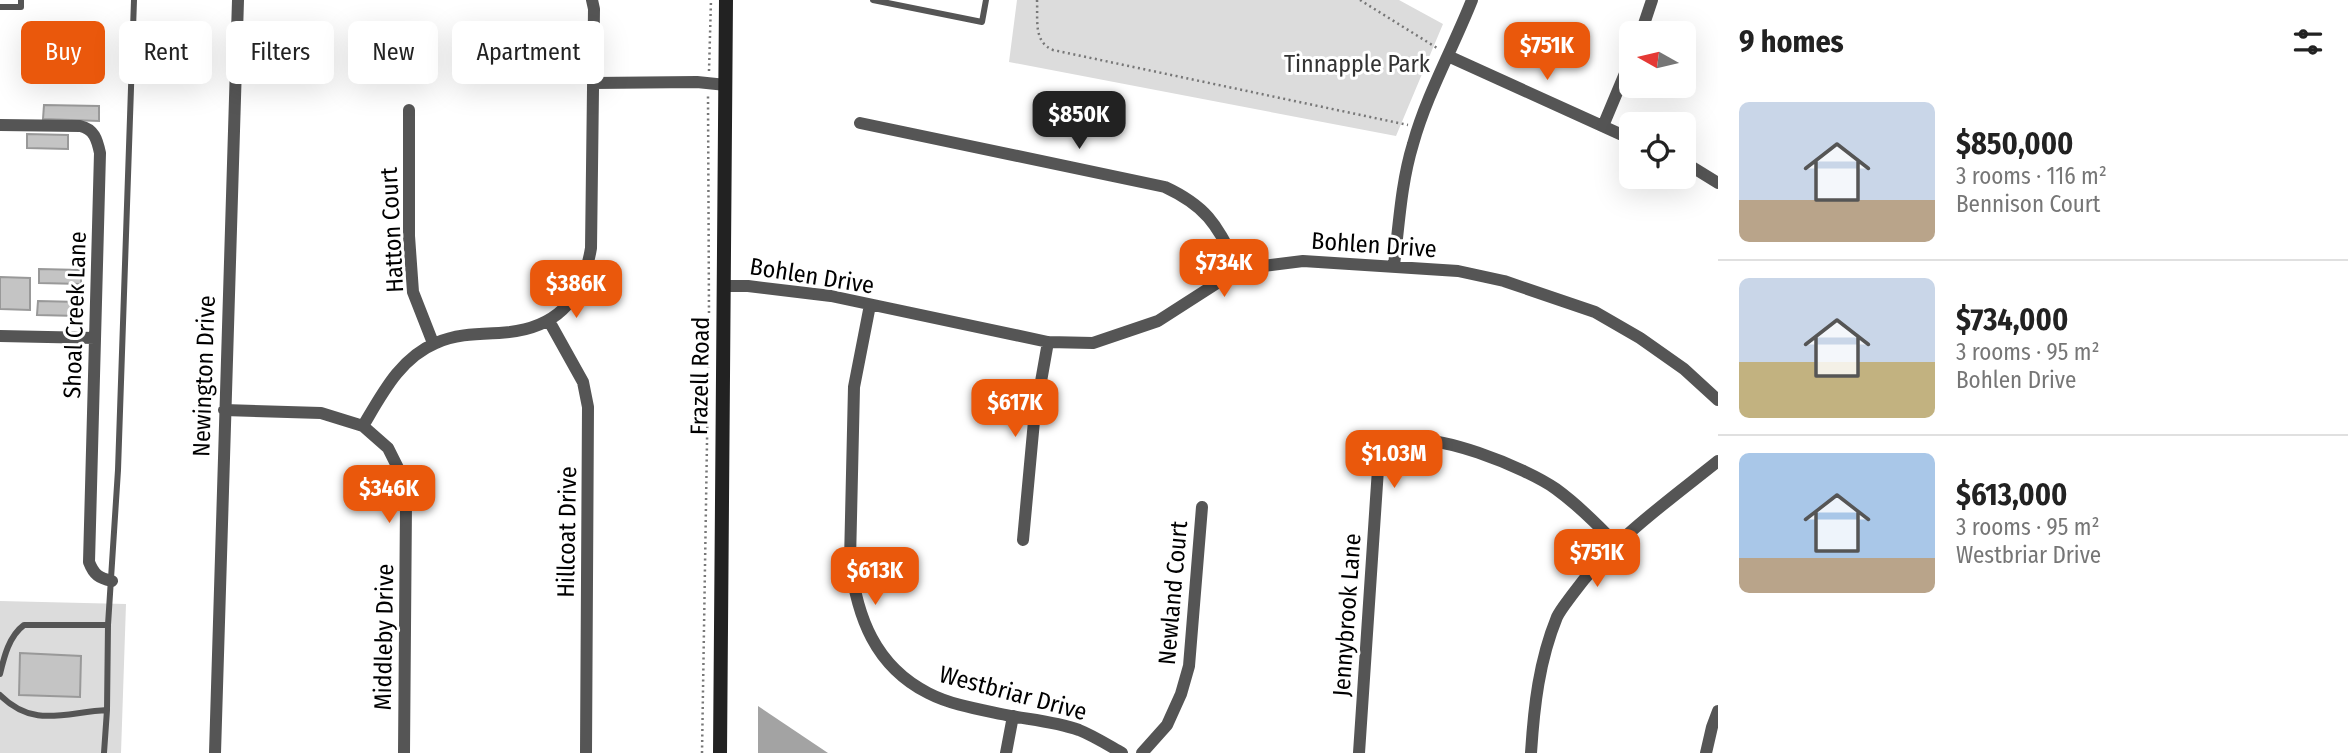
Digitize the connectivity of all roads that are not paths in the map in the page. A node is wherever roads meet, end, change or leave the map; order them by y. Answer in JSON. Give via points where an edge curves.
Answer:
{"nodes":[{"id":1,"x":21,"y":0,"type":"edge"},
{"id":2,"x":134,"y":0,"type":"edge"},
{"id":3,"x":238,"y":0,"type":"edge"},
{"id":4,"x":592,"y":0,"type":"edge"},
{"id":5,"x":726,"y":0,"type":"edge"},
{"id":6,"x":873,"y":0,"type":"edge"},
{"id":7,"x":986,"y":0,"type":"edge"},
{"id":8,"x":1472,"y":0,"type":"edge"},
{"id":9,"x":1652,"y":0,"type":"edge"},
{"id":10,"x":0,"y":7,"type":"edge"},
{"id":11,"x":592,"y":21,"type":"edge"},
{"id":12,"x":1646,"y":21,"type":"edge"},
{"id":13,"x":1448,"y":56,"type":"junction"},
{"id":14,"x":604,"y":83,"type":"edge"},
{"id":15,"x":593,"y":84,"type":"edge"},
{"id":16,"x":726,"y":85,"type":"junction"},
{"id":17,"x":1619,"y":88,"type":"edge"},
{"id":18,"x":409,"y":110,"type":"dead end"},
{"id":19,"x":860,"y":123,"type":"dead end"},
{"id":20,"x":0,"y":125,"type":"edge"},
{"id":21,"x":1603,"y":126,"type":"junction"},
{"id":22,"x":1619,"y":133,"type":"edge"},
{"id":23,"x":1696,"y":170,"type":"edge"},
{"id":24,"x":1718,"y":183,"type":"edge"},
{"id":25,"x":1394,"y":265,"type":"junction"},
{"id":26,"x":1239,"y":269,"type":"junction"},
{"id":27,"x":724,"y":286,"type":"junction"},
{"id":28,"x":870,"y":305,"type":"junction"},
{"id":29,"x":549,"y":321,"type":"junction"},
{"id":30,"x":0,"y":336,"type":"edge"},
{"id":31,"x":95,"y":338,"type":"junction"},
{"id":32,"x":1048,"y":342,"type":"junction"},
{"id":33,"x":433,"y":343,"type":"junction"},
{"id":34,"x":1718,"y":400,"type":"edge"},
{"id":35,"x":224,"y":410,"type":"junction"},
{"id":36,"x":363,"y":426,"type":"junction"},
{"id":37,"x":1718,"y":461,"type":"edge"},
{"id":38,"x":1202,"y":507,"type":"dead end"},
{"id":39,"x":1023,"y":540,"type":"dead end"},
{"id":40,"x":1616,"y":544,"type":"junction"},
{"id":41,"x":112,"y":581,"type":"junction"},
{"id":42,"x":108,"y":625,"type":"junction"},
{"id":43,"x":0,"y":674,"type":"edge"},
{"id":44,"x":0,"y":695,"type":"edge"},
{"id":45,"x":107,"y":710,"type":"junction"},
{"id":46,"x":1718,"y":711,"type":"edge"},
{"id":47,"x":1013,"y":716,"type":"junction"},
{"id":48,"x":104,"y":753,"type":"edge"},
{"id":49,"x":215,"y":753,"type":"edge"},
{"id":50,"x":404,"y":753,"type":"edge"},
{"id":51,"x":586,"y":753,"type":"edge"},
{"id":52,"x":720,"y":753,"type":"edge"},
{"id":53,"x":1006,"y":753,"type":"edge"},
{"id":54,"x":1122,"y":753,"type":"edge"},
{"id":55,"x":1142,"y":753,"type":"edge"},
{"id":56,"x":1359,"y":753,"type":"edge"},
{"id":57,"x":1531,"y":753,"type":"edge"},
{"id":58,"x":1706,"y":753,"type":"edge"}],
"edges":[{"from":1,"to":10,"type":"lane","via":[[21,7]]},
{"from":2,"to":41,"type":"lane"},
{"from":3,"to":35,"type":"street","name":"Newington Drive"},
{"from":4,"to":11,"type":"street"},
{"from":5,"to":16,"type":"street","name":"Frazell Road"},
{"from":6,"to":7,"type":"lane","via":[[982,22]]},
{"from":8,"to":13,"type":"street"},
{"from":9,"to":12,"type":"street"},
{"from":13,"to":21,"type":"street"},
{"from":13,"to":25,"type":"street","via":[[1418,127]]},
{"from":14,"to":16,"type":"street"},
{"from":15,"to":29,"type":"street","via":[[587,271],[579,290]]},
{"from":16,"to":27,"type":"street","name":"Frazell Road"},
{"from":17,"to":21,"type":"street"},
{"from":18,"to":33,"type":"street","name":"Hatton Court","via":[[413,292]]},
{"from":19,"to":26,"type":"street","via":[[1165,187],[1202,209]]},
{"from":20,"to":31,"type":"street","name":"Shoal Creek Lane","via":[[80,126],[89,128],[97,139]]},
{"from":21,"to":22,"type":"street"},
{"from":23,"to":24,"type":"street"},
{"from":25,"to":26,"type":"street","name":"Bohlen Drive","via":[[1303,261]]},
{"from":25,"to":34,"type":"street","name":"Bohlen Drive","via":[[1504,281],[1595,312],[1684,369]]},
{"from":26,"to":32,"type":"street","name":"Bohlen Drive","via":[[1158,321],[1093,343]]},
{"from":27,"to":28,"type":"street","name":"Bohlen Drive","via":[[831,296]]},
{"from":27,"to":52,"type":"street","name":"Frazell Road"},
{"from":28,"to":32,"type":"street","name":"Bohlen Drive"},
{"from":28,"to":47,"type":"street","name":"Westbriar Drive","via":[[854,387],[850,561],[860,617],[872,641],[908,681],[951,702]]},
{"from":29,"to":33,"type":"street","via":[[524,330]]},
{"from":29,"to":51,"type":"street","name":"Hillcoat Drive","via":[[583,382],[588,407]]},
{"from":30,"to":31,"type":"street"},
{"from":31,"to":41,"type":"street","name":"Shoal Creek Lane","via":[[89,562],[93,573]]},
{"from":32,"to":39,"type":"street","via":[[1034,421]]},
{"from":33,"to":36,"type":"street","via":[[398,370]]},
{"from":35,"to":36,"type":"street","name":"Middleby Drive","via":[[321,413]]},
{"from":35,"to":49,"type":"street","name":"Newington Drive"},
{"from":36,"to":50,"type":"street","name":"Middleby Drive","via":[[388,448],[403,478]]},
{"from":37,"to":40,"type":"street"},
{"from":38,"to":55,"type":"street","name":"Newland Court","via":[[1189,666],[1167,724]]},
{"from":40,"to":56,"type":"street","name":"Jennybrook Lane","via":[[1553,487],[1514,465],[1460,447],[1415,440],[1398,443],[1385,454],[1378,469]]},
{"from":40,"to":57,"type":"street","via":[[1559,614],[1542,658]]},
{"from":41,"to":42,"type":"lane"},
{"from":42,"to":43,"type":"lane","via":[[24,625],[4,656]]},
{"from":42,"to":45,"type":"lane"},
{"from":44,"to":45,"type":"lane","via":[[32,716]]},
{"from":45,"to":48,"type":"lane"},
{"from":46,"to":58,"type":"street"},
{"from":47,"to":53,"type":"street"},
{"from":47,"to":54,"type":"street","name":"Westbriar Drive","via":[[1077,730]]}]}
